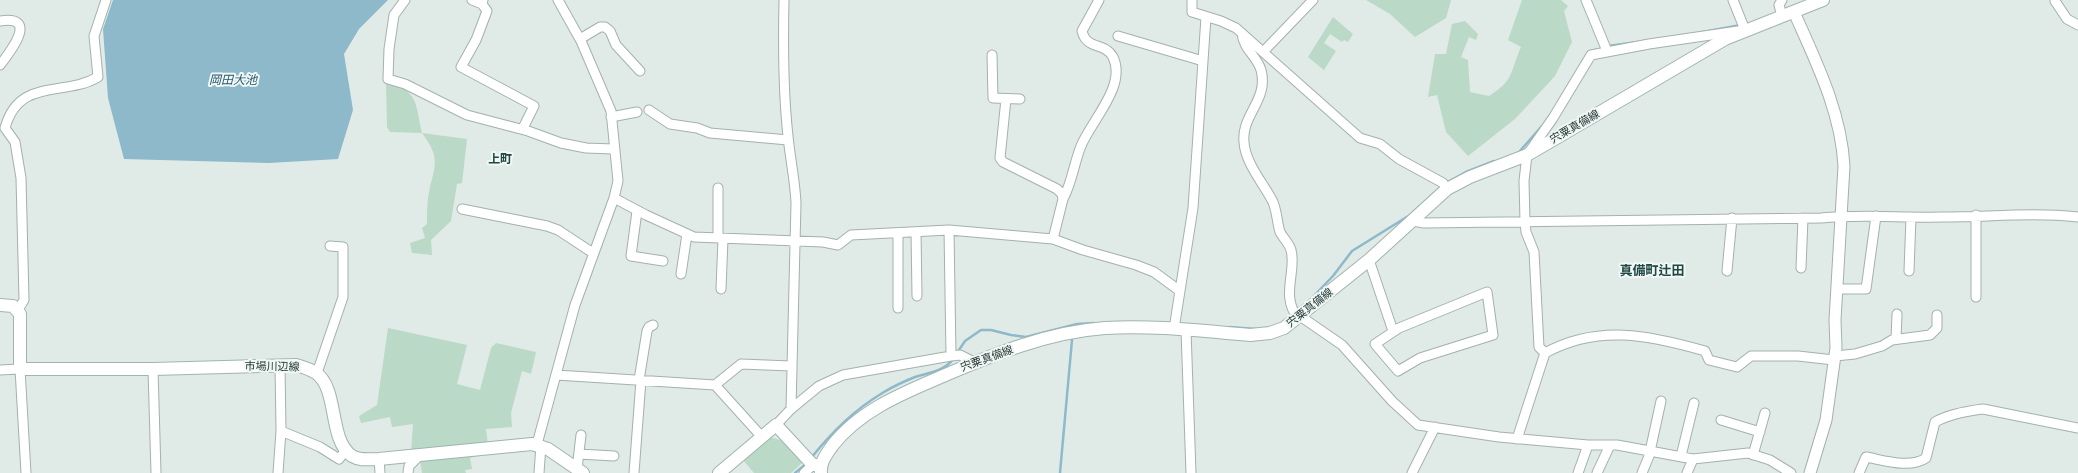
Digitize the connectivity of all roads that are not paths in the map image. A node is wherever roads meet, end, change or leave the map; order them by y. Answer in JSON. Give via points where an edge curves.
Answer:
{"nodes":[{"id":1,"x":106,"y":0,"type":"edge"},
{"id":2,"x":405,"y":0,"type":"edge"},
{"id":3,"x":472,"y":0,"type":"edge"},
{"id":4,"x":558,"y":0,"type":"edge"},
{"id":5,"x":784,"y":0,"type":"edge"},
{"id":6,"x":1099,"y":0,"type":"edge"},
{"id":7,"x":1192,"y":0,"type":"edge"},
{"id":8,"x":1313,"y":0,"type":"edge"},
{"id":9,"x":1586,"y":0,"type":"edge"},
{"id":10,"x":1733,"y":0,"type":"edge"},
{"id":11,"x":1782,"y":0,"type":"edge"},
{"id":12,"x":1823,"y":0,"type":"edge"},
{"id":13,"x":2054,"y":1,"type":"dead end"},
{"id":14,"x":483,"y":2,"type":"edge"},
{"id":15,"x":1794,"y":12,"type":"junction"},
{"id":16,"x":1782,"y":14,"type":"junction"},
{"id":17,"x":1206,"y":17,"type":"junction"},
{"id":18,"x":0,"y":21,"type":"edge"},
{"id":19,"x":2078,"y":25,"type":"edge"},
{"id":20,"x":1744,"y":27,"type":"junction"},
{"id":21,"x":1242,"y":33,"type":"junction"},
{"id":22,"x":1118,"y":36,"type":"dead end"},
{"id":23,"x":580,"y":39,"type":"junction"},
{"id":24,"x":1606,"y":48,"type":"junction"},
{"id":25,"x":1263,"y":52,"type":"junction"},
{"id":26,"x":992,"y":55,"type":"dead end"},
{"id":27,"x":1203,"y":61,"type":"junction"},
{"id":28,"x":0,"y":65,"type":"edge"},
{"id":29,"x":640,"y":72,"type":"dead end"},
{"id":30,"x":1006,"y":99,"type":"junction"},
{"id":31,"x":1020,"y":99,"type":"dead end"},
{"id":32,"x":648,"y":110,"type":"dead end"},
{"id":33,"x":637,"y":112,"type":"dead end"},
{"id":34,"x":612,"y":117,"type":"junction"},
{"id":35,"x":3,"y":128,"type":"edge"},
{"id":36,"x":526,"y":130,"type":"junction"},
{"id":37,"x":788,"y":140,"type":"junction"},
{"id":38,"x":614,"y":150,"type":"junction"},
{"id":39,"x":1527,"y":155,"type":"junction"},
{"id":40,"x":1445,"y":186,"type":"junction"},
{"id":41,"x":718,"y":188,"type":"dead end"},
{"id":42,"x":614,"y":198,"type":"junction"},
{"id":43,"x":1063,"y":198,"type":"junction"},
{"id":44,"x":462,"y":209,"type":"dead end"},
{"id":45,"x":637,"y":211,"type":"junction"},
{"id":46,"x":1976,"y":215,"type":"junction"},
{"id":47,"x":1841,"y":216,"type":"junction"},
{"id":48,"x":1876,"y":216,"type":"junction"},
{"id":49,"x":1911,"y":217,"type":"junction"},
{"id":50,"x":2078,"y":217,"type":"edge"},
{"id":51,"x":1732,"y":218,"type":"junction"},
{"id":52,"x":1803,"y":218,"type":"junction"},
{"id":53,"x":1413,"y":221,"type":"junction"},
{"id":54,"x":1525,"y":222,"type":"junction"},
{"id":55,"x":948,"y":230,"type":"junction"},
{"id":56,"x":916,"y":232,"type":"junction"},
{"id":57,"x":687,"y":234,"type":"junction"},
{"id":58,"x":898,"y":234,"type":"junction"},
{"id":59,"x":721,"y":238,"type":"junction"},
{"id":60,"x":1053,"y":239,"type":"junction"},
{"id":61,"x":796,"y":241,"type":"junction"},
{"id":62,"x":330,"y":246,"type":"dead end"},
{"id":63,"x":593,"y":253,"type":"junction"},
{"id":64,"x":1369,"y":260,"type":"junction"},
{"id":65,"x":663,"y":261,"type":"dead end"},
{"id":66,"x":1801,"y":268,"type":"dead end"},
{"id":67,"x":1909,"y":270,"type":"dead end"},
{"id":68,"x":1727,"y":271,"type":"dead end"},
{"id":69,"x":681,"y":274,"type":"dead end"},
{"id":70,"x":721,"y":289,"type":"dead end"},
{"id":71,"x":1837,"y":289,"type":"junction"},
{"id":72,"x":1180,"y":291,"type":"junction"},
{"id":73,"x":917,"y":296,"type":"dead end"},
{"id":74,"x":1976,"y":297,"type":"dead end"},
{"id":75,"x":0,"y":305,"type":"edge"},
{"id":76,"x":898,"y":308,"type":"dead end"},
{"id":77,"x":18,"y":310,"type":"junction"},
{"id":78,"x":1897,"y":314,"type":"dead end"},
{"id":79,"x":1297,"y":315,"type":"junction"},
{"id":80,"x":1937,"y":315,"type":"dead end"},
{"id":81,"x":653,"y":326,"type":"dead end"},
{"id":82,"x":1178,"y":327,"type":"junction"},
{"id":83,"x":1393,"y":331,"type":"junction"},
{"id":84,"x":1896,"y":339,"type":"junction"},
{"id":85,"x":1545,"y":353,"type":"junction"},
{"id":86,"x":954,"y":355,"type":"junction"},
{"id":87,"x":1835,"y":358,"type":"junction"},
{"id":88,"x":974,"y":362,"type":"junction"},
{"id":89,"x":280,"y":365,"type":"junction"},
{"id":90,"x":791,"y":366,"type":"junction"},
{"id":91,"x":20,"y":369,"type":"junction"},
{"id":92,"x":153,"y":369,"type":"junction"},
{"id":93,"x":0,"y":370,"type":"edge"},
{"id":94,"x":317,"y":373,"type":"junction"},
{"id":95,"x":556,"y":375,"type":"junction"},
{"id":96,"x":640,"y":380,"type":"junction"},
{"id":97,"x":715,"y":385,"type":"junction"},
{"id":98,"x":1661,"y":401,"type":"dead end"},
{"id":99,"x":1694,"y":403,"type":"dead end"},
{"id":100,"x":791,"y":409,"type":"junction"},
{"id":101,"x":1765,"y":413,"type":"dead end"},
{"id":102,"x":1721,"y":420,"type":"dead end"},
{"id":103,"x":776,"y":425,"type":"junction"},
{"id":104,"x":1435,"y":427,"type":"junction"},
{"id":105,"x":2078,"y":428,"type":"edge"},
{"id":106,"x":281,"y":431,"type":"junction"},
{"id":107,"x":1760,"y":432,"type":"junction"},
{"id":108,"x":581,"y":435,"type":"dead end"},
{"id":109,"x":762,"y":437,"type":"junction"},
{"id":110,"x":1517,"y":439,"type":"junction"},
{"id":111,"x":539,"y":445,"type":"junction"},
{"id":112,"x":1588,"y":445,"type":"junction"},
{"id":113,"x":1610,"y":445,"type":"junction"},
{"id":114,"x":346,"y":450,"type":"junction"},
{"id":115,"x":1650,"y":450,"type":"junction"},
{"id":116,"x":579,"y":454,"type":"junction"},
{"id":117,"x":1753,"y":454,"type":"junction"},
{"id":118,"x":419,"y":456,"type":"junction"},
{"id":119,"x":614,"y":456,"type":"dead end"},
{"id":120,"x":1681,"y":456,"type":"junction"},
{"id":121,"x":379,"y":459,"type":"junction"},
{"id":122,"x":1693,"y":459,"type":"junction"},
{"id":123,"x":818,"y":468,"type":"edge"},
{"id":124,"x":580,"y":471,"type":"edge"},
{"id":125,"x":26,"y":473,"type":"edge"},
{"id":126,"x":156,"y":473,"type":"edge"},
{"id":127,"x":278,"y":473,"type":"edge"},
{"id":128,"x":380,"y":473,"type":"edge"},
{"id":129,"x":408,"y":473,"type":"edge"},
{"id":130,"x":539,"y":473,"type":"edge"},
{"id":131,"x":634,"y":473,"type":"edge"},
{"id":132,"x":719,"y":473,"type":"edge"},
{"id":133,"x":804,"y":473,"type":"edge"},
{"id":134,"x":1191,"y":473,"type":"edge"},
{"id":135,"x":1412,"y":473,"type":"edge"},
{"id":136,"x":1578,"y":473,"type":"edge"},
{"id":137,"x":1597,"y":473,"type":"edge"},
{"id":138,"x":1642,"y":473,"type":"edge"},
{"id":139,"x":1687,"y":473,"type":"edge"},
{"id":140,"x":1791,"y":473,"type":"edge"},
{"id":141,"x":1810,"y":473,"type":"edge"},
{"id":142,"x":1859,"y":473,"type":"edge"}],
"edges":[{"from":1,"to":35,"type":"street","via":[[94,36],[98,77],[75,86],[32,93],[19,103]]},
{"from":2,"to":36,"type":"street","via":[[394,15],[388,79],[405,84],[467,115]]},
{"from":3,"to":14,"type":"street"},
{"from":4,"to":23,"type":"street"},
{"from":5,"to":37,"type":"street"},
{"from":6,"to":43,"type":"street","via":[[1082,32],[1088,44],[1105,48],[1112,57],[1116,68],[1115,80],[1102,112],[1090,127],[1082,145],[1068,190]]},
{"from":7,"to":17,"type":"street","via":[[1192,12]]},
{"from":8,"to":25,"type":"street"},
{"from":9,"to":24,"type":"street"},
{"from":10,"to":20,"type":"street"},
{"from":11,"to":16,"type":"street","via":[[1779,5]]},
{"from":12,"to":15,"type":"main road","name":"宍粟真備線"},
{"from":13,"to":19,"type":"street","via":[[2067,19]]},
{"from":14,"to":36,"type":"street","via":[[486,11],[476,40],[461,67],[534,106],[524,126]]},
{"from":15,"to":16,"type":"main road","name":"宍粟真備線"},
{"from":15,"to":47,"type":"street","via":[[1839,124],[1844,166]]},
{"from":16,"to":20,"type":"main road","name":"宍粟真備線"},
{"from":17,"to":21,"type":"street","via":[[1221,21]]},
{"from":17,"to":27,"type":"street"},
{"from":18,"to":28,"type":"street","via":[[10,19],[21,28],[18,38]]},
{"from":20,"to":24,"type":"street"},
{"from":20,"to":39,"type":"main road","name":"宍粟真備線"},
{"from":21,"to":25,"type":"street"},
{"from":21,"to":79,"type":"street","via":[[1242,40],[1261,69],[1262,82],[1260,98],[1247,121],[1244,142],[1246,152],[1273,204],[1280,233],[1291,248],[1291,306]]},
{"from":22,"to":27,"type":"street"},
{"from":23,"to":29,"type":"street","via":[[600,27],[605,27],[610,31],[616,45]]},
{"from":23,"to":34,"type":"street"},
{"from":24,"to":39,"type":"street","via":[[1588,57],[1557,112]]},
{"from":25,"to":40,"type":"street","via":[[1360,138],[1380,144],[1399,159]]},
{"from":26,"to":30,"type":"street","via":[[993,98]]},
{"from":27,"to":72,"type":"street","via":[[1193,208]]},
{"from":30,"to":31,"type":"street"},
{"from":30,"to":43,"type":"street","via":[[1000,158],[1057,189]]},
{"from":32,"to":37,"type":"street","via":[[670,124],[697,128],[710,133]]},
{"from":33,"to":34,"type":"street"},
{"from":34,"to":38,"type":"street"},
{"from":35,"to":77,"type":"street","via":[[15,142],[21,178],[24,300]]},
{"from":36,"to":38,"type":"street","via":[[561,143]]},
{"from":37,"to":61,"type":"street","via":[[795,180]]},
{"from":38,"to":42,"type":"street","via":[[618,181]]},
{"from":39,"to":40,"type":"main road","name":"宍粟真備線"},
{"from":39,"to":54,"type":"street","via":[[1524,182]]},
{"from":40,"to":53,"type":"main road","name":"宍粟真備線"},
{"from":41,"to":59,"type":"street"},
{"from":42,"to":45,"type":"street"},
{"from":42,"to":63,"type":"street"},
{"from":43,"to":60,"type":"street"},
{"from":44,"to":63,"type":"street","via":[[547,226],[558,230]]},
{"from":45,"to":57,"type":"street"},
{"from":45,"to":65,"type":"street","via":[[631,256]]},
{"from":46,"to":49,"type":"street"},
{"from":46,"to":50,"type":"street"},
{"from":46,"to":74,"type":"street"},
{"from":47,"to":48,"type":"street"},
{"from":47,"to":52,"type":"street"},
{"from":47,"to":71,"type":"street"},
{"from":48,"to":49,"type":"street"},
{"from":48,"to":71,"type":"street","via":[[1866,289]]},
{"from":49,"to":67,"type":"street"},
{"from":51,"to":52,"type":"street"},
{"from":51,"to":54,"type":"street"},
{"from":51,"to":68,"type":"street"},
{"from":52,"to":66,"type":"street"},
{"from":53,"to":54,"type":"street"},
{"from":53,"to":64,"type":"main road","name":"宍粟真備線"},
{"from":54,"to":85,"type":"street","via":[[1534,252],[1539,347]]},
{"from":55,"to":56,"type":"street"},
{"from":55,"to":60,"type":"street"},
{"from":55,"to":86,"type":"street"},
{"from":56,"to":58,"type":"street"},
{"from":56,"to":73,"type":"street"},
{"from":57,"to":59,"type":"street","via":[[694,237]]},
{"from":57,"to":69,"type":"street"},
{"from":58,"to":61,"type":"street","via":[[851,235],[838,245]]},
{"from":58,"to":76,"type":"street"},
{"from":59,"to":61,"type":"street"},
{"from":59,"to":70,"type":"street"},
{"from":60,"to":72,"type":"street","via":[[1136,264],[1154,272]]},
{"from":61,"to":90,"type":"street"},
{"from":62,"to":94,"type":"street","via":[[343,247],[343,297]]},
{"from":63,"to":95,"type":"street","via":[[575,305]]},
{"from":64,"to":79,"type":"main road","name":"宍粟真備線"},
{"from":64,"to":83,"type":"street"},
{"from":71,"to":87,"type":"street"},
{"from":72,"to":82,"type":"street"},
{"from":75,"to":77,"type":"main road","via":[[13,306]]},
{"from":77,"to":91,"type":"main road","via":[[21,319]]},
{"from":78,"to":84,"type":"street"},
{"from":79,"to":82,"type":"main road","name":"宍粟真備線","via":[[1284,328],[1261,335]]},
{"from":79,"to":104,"type":"street","via":[[1342,345],[1392,401],[1418,425]]},
{"from":80,"to":84,"type":"street","via":[[1937,328],[1930,335]]},
{"from":81,"to":96,"type":"street","via":[[647,331]]},
{"from":82,"to":88,"type":"main road","name":"宍粟真備線","via":[[1076,332],[1043,339]]},
{"from":82,"to":134,"type":"street"},
{"from":83,"to":83,"type":"street","via":[[1399,328],[1487,292],[1493,335],[1420,358],[1398,372],[1375,344]]},
{"from":84,"to":87,"type":"street","via":[[1882,346]]},
{"from":85,"to":87,"type":"street","via":[[1589,336],[1606,334],[1663,339],[1705,351],[1709,360],[1737,367],[1751,356]]},
{"from":85,"to":110,"type":"street"},
{"from":86,"to":88,"type":"street"},
{"from":86,"to":100,"type":"street","via":[[843,375],[819,386]]},
{"from":87,"to":141,"type":"street","via":[[1826,420]]},
{"from":88,"to":123,"type":"main road","name":"宍粟真備線","via":[[901,394],[871,411],[835,443]]},
{"from":89,"to":92,"type":"main road","name":"市場川辺線"},
{"from":89,"to":94,"type":"main road","name":"市場川辺線","via":[[296,365]]},
{"from":89,"to":106,"type":"street"},
{"from":90,"to":97,"type":"street","via":[[741,364]]},
{"from":90,"to":100,"type":"street"},
{"from":91,"to":92,"type":"main road","name":"市場川辺線"},
{"from":91,"to":93,"type":"street"},
{"from":91,"to":125,"type":"street"},
{"from":92,"to":126,"type":"street"},
{"from":94,"to":114,"type":"main road","via":[[328,392],[340,439]]},
{"from":95,"to":96,"type":"street"},
{"from":95,"to":111,"type":"street"},
{"from":96,"to":97,"type":"street"},
{"from":96,"to":131,"type":"street"},
{"from":97,"to":109,"type":"street"},
{"from":98,"to":115,"type":"street"},
{"from":99,"to":120,"type":"street"},
{"from":100,"to":103,"type":"street"},
{"from":101,"to":107,"type":"street"},
{"from":102,"to":107,"type":"street"},
{"from":103,"to":109,"type":"main road"},
{"from":103,"to":123,"type":"main road"},
{"from":104,"to":110,"type":"street"},
{"from":104,"to":135,"type":"street"},
{"from":105,"to":142,"type":"street","via":[[1983,409],[1972,410],[1942,417],[1935,422],[1926,458],[1921,461],[1913,463],[1866,457]]},
{"from":106,"to":114,"type":"street","via":[[320,447],[339,459]]},
{"from":106,"to":127,"type":"street"},
{"from":107,"to":117,"type":"street"},
{"from":108,"to":116,"type":"street"},
{"from":109,"to":132,"type":"main road"},
{"from":110,"to":112,"type":"street"},
{"from":111,"to":118,"type":"main road","via":[[527,444]]},
{"from":111,"to":124,"type":"main road"},
{"from":111,"to":130,"type":"street"},
{"from":112,"to":113,"type":"street"},
{"from":112,"to":136,"type":"street"},
{"from":113,"to":115,"type":"street"},
{"from":113,"to":137,"type":"street"},
{"from":114,"to":121,"type":"main road","via":[[362,460]]},
{"from":115,"to":120,"type":"street"},
{"from":115,"to":138,"type":"street"},
{"from":116,"to":119,"type":"street"},
{"from":116,"to":124,"type":"street"},
{"from":117,"to":122,"type":"street"},
{"from":117,"to":140,"type":"street","via":[[1770,460]]},
{"from":118,"to":121,"type":"main road"},
{"from":118,"to":129,"type":"street","via":[[409,466]]},
{"from":120,"to":122,"type":"street"},
{"from":121,"to":128,"type":"street"},
{"from":122,"to":139,"type":"street"},
{"from":123,"to":133,"type":"street"}]}
